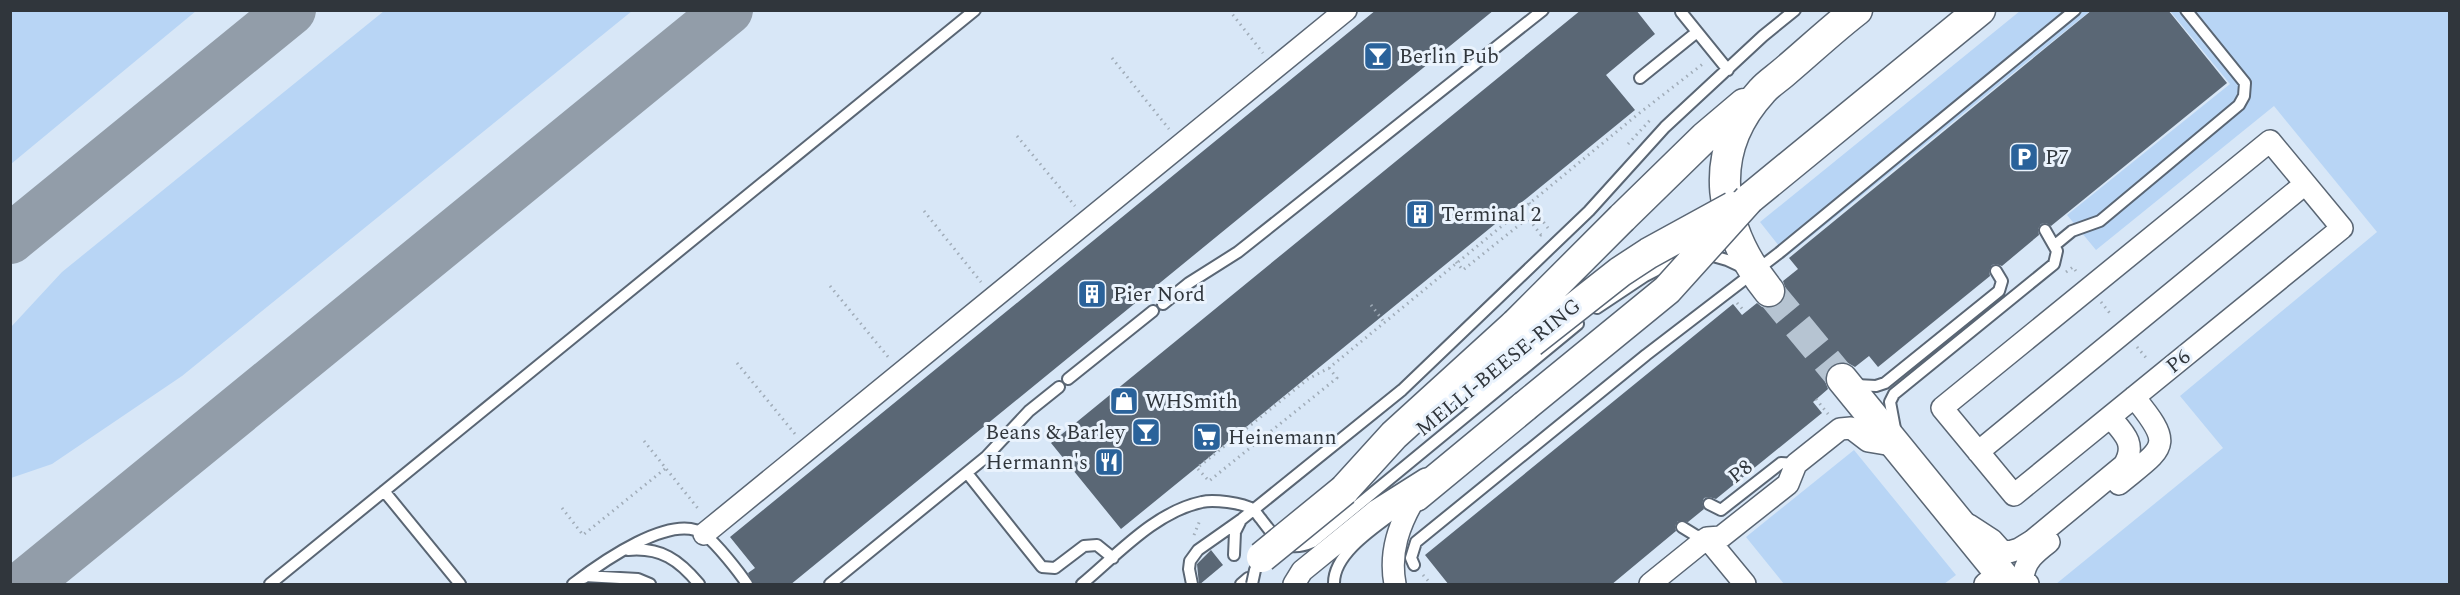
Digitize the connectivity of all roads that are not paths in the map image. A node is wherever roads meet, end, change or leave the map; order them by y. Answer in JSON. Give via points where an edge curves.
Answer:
{"nodes":[{"id":1,"x":975,"y":10,"type":"edge"},
{"id":2,"x":1346,"y":10,"type":"edge"},
{"id":3,"x":1543,"y":10,"type":"edge"},
{"id":4,"x":1795,"y":10,"type":"edge"},
{"id":5,"x":1857,"y":10,"type":"edge"},
{"id":6,"x":1980,"y":10,"type":"edge"},
{"id":7,"x":2075,"y":10,"type":"edge"},
{"id":8,"x":2186,"y":10,"type":"edge"},
{"id":9,"x":1681,"y":12,"type":"edge"},
{"id":10,"x":1832,"y":23,"type":"edge"},
{"id":11,"x":1697,"y":32,"type":"junction"},
{"id":12,"x":1728,"y":70,"type":"junction"},
{"id":13,"x":1640,"y":78,"type":"dead end"},
{"id":14,"x":1763,"y":90,"type":"junction"},
{"id":15,"x":2305,"y":184,"type":"junction"},
{"id":16,"x":1749,"y":199,"type":"junction"},
{"id":17,"x":2045,"y":230,"type":"dead end"},
{"id":18,"x":2055,"y":245,"type":"junction"},
{"id":19,"x":1996,"y":271,"type":"dead end"},
{"id":20,"x":1761,"y":282,"type":"junction"},
{"id":21,"x":1163,"y":304,"type":"dead end"},
{"id":22,"x":1153,"y":311,"type":"dead end"},
{"id":23,"x":1068,"y":379,"type":"dead end"},
{"id":24,"x":1842,"y":379,"type":"junction"},
{"id":25,"x":1059,"y":387,"type":"dead end"},
{"id":26,"x":2134,"y":397,"type":"junction"},
{"id":27,"x":2110,"y":417,"type":"junction"},
{"id":28,"x":1836,"y":423,"type":"junction"},
{"id":29,"x":1898,"y":446,"type":"junction"},
{"id":30,"x":1978,"y":452,"type":"junction"},
{"id":31,"x":1796,"y":464,"type":"junction"},
{"id":32,"x":967,"y":473,"type":"junction"},
{"id":33,"x":1344,"y":490,"type":"junction"},
{"id":34,"x":1420,"y":490,"type":"junction"},
{"id":35,"x":384,"y":491,"type":"junction"},
{"id":36,"x":1709,"y":504,"type":"dead end"},
{"id":37,"x":1253,"y":509,"type":"junction"},
{"id":38,"x":1953,"y":516,"type":"junction"},
{"id":39,"x":1242,"y":519,"type":"junction"},
{"id":40,"x":1682,"y":527,"type":"dead end"},
{"id":41,"x":708,"y":530,"type":"junction"},
{"id":42,"x":1707,"y":538,"type":"junction"},
{"id":43,"x":622,"y":551,"type":"junction"},
{"id":44,"x":1113,"y":558,"type":"junction"},
{"id":45,"x":1414,"y":565,"type":"dead end"},
{"id":46,"x":1247,"y":572,"type":"edge"},
{"id":47,"x":584,"y":580,"type":"edge"},
{"id":48,"x":1998,"y":581,"type":"edge"},
{"id":49,"x":270,"y":585,"type":"edge"},
{"id":50,"x":460,"y":585,"type":"edge"},
{"id":51,"x":573,"y":585,"type":"edge"},
{"id":52,"x":650,"y":585,"type":"edge"},
{"id":53,"x":699,"y":585,"type":"edge"},
{"id":54,"x":747,"y":585,"type":"edge"},
{"id":55,"x":830,"y":585,"type":"edge"},
{"id":56,"x":1082,"y":585,"type":"edge"},
{"id":57,"x":1192,"y":585,"type":"edge"},
{"id":58,"x":1294,"y":585,"type":"edge"},
{"id":59,"x":1334,"y":585,"type":"edge"},
{"id":60,"x":1395,"y":585,"type":"edge"},
{"id":61,"x":1650,"y":585,"type":"edge"},
{"id":62,"x":1744,"y":585,"type":"edge"},
{"id":63,"x":2028,"y":585,"type":"edge"}],
"edges":[{"from":1,"to":35,"type":"lane"},
{"from":2,"to":41,"type":"street"},
{"from":3,"to":21,"type":"lane","via":[[1238,252]]},
{"from":4,"to":12,"type":"lane"},
{"from":5,"to":10,"type":"street"},
{"from":6,"to":16,"type":"street","name":"MELLI-BEESE-RING"},
{"from":7,"to":20,"type":"lane"},
{"from":8,"to":18,"type":"lane","via":[[2245,83],[2239,105],[2100,221],[2072,231]]},
{"from":9,"to":11,"type":"lane"},
{"from":10,"to":14,"type":"street"},
{"from":11,"to":12,"type":"lane"},
{"from":11,"to":13,"type":"lane"},
{"from":12,"to":37,"type":"lane","via":[[1665,127],[1589,211],[1402,390]]},
{"from":14,"to":20,"type":"street","via":[[1735,132],[1725,169],[1731,225],[1737,243]]},
{"from":14,"to":33,"type":"street","bridge":true,"via":[[1705,137],[1516,324],[1394,435]]},
{"from":15,"to":26,"type":"street","name":"P6","via":[[2342,228]]},
{"from":15,"to":30,"type":"street"},
{"from":15,"to":30,"type":"street","name":"P6","via":[[2270,141],[2089,287],[1942,408]]},
{"from":16,"to":33,"type":"street","name":"MELLI-BEESE-RING","bridge":true,"via":[[1649,253],[1594,290]]},
{"from":16,"to":34,"type":"street","name":"MELLI-BEESE-RING","bridge":true,"via":[[1667,290]]},
{"from":17,"to":18,"type":"lane"},
{"from":18,"to":29,"type":"lane","via":[[2056,258],[2050,270],[1894,394],[1890,402]]},
{"from":19,"to":24,"type":"lane","via":[[2001,281],[1999,291],[1885,383],[1866,387]]},
{"from":20,"to":37,"type":"lane","via":[[1727,260],[1702,254],[1685,256],[1645,276],[1594,310],[1313,542],[1301,547],[1285,545]]},
{"from":20,"to":45,"type":"lane","via":[[1654,348],[1416,543],[1411,558]]},
{"from":22,"to":23,"type":"lane"},
{"from":24,"to":28,"type":"street","via":[[1845,405]]},
{"from":24,"to":29,"type":"street"},
{"from":25,"to":32,"type":"lane"},
{"from":26,"to":27,"type":"street","name":"P6"},
{"from":26,"to":63,"type":"street","via":[[2161,433],[2157,451],[2029,560],[2023,579]]},
{"from":27,"to":30,"type":"street","name":"P6","via":[[2014,495]]},
{"from":27,"to":38,"type":"street","via":[[2128,438],[2130,445],[2124,465],[2032,541],[2009,552],[2001,550]]},
{"from":28,"to":29,"type":"street","via":[[1868,441]]},
{"from":28,"to":31,"type":"street"},
{"from":29,"to":38,"type":"street"},
{"from":31,"to":36,"type":"lane","name":"P8","via":[[1781,463],[1721,510]]},
{"from":31,"to":42,"type":"street","via":[[1788,483],[1721,537]]},
{"from":32,"to":44,"type":"lane","via":[[1042,567],[1055,568],[1084,546],[1097,545]]},
{"from":32,"to":55,"type":"lane"},
{"from":33,"to":46,"type":"street","name":"MELLI-BEESE-RING","bridge":true},
{"from":34,"to":58,"type":"street","name":"MELLI-BEESE-RING","via":[[1377,510],[1307,567]]},
{"from":34,"to":59,"type":"lane","name":"MELLI-BEESE-RING","via":[[1347,552],[1337,566]]},
{"from":34,"to":60,"type":"street","name":"MELLI-BEESE-RING","via":[[1397,536],[1393,558]]},
{"from":35,"to":49,"type":"lane"},
{"from":35,"to":50,"type":"lane"},
{"from":37,"to":39,"type":"lane"},
{"from":37,"to":44,"type":"lane","via":[[1205,501],[1178,510]]},
{"from":38,"to":48,"type":"street"},
{"from":39,"to":46,"type":"lane","via":[[1235,532]]},
{"from":39,"to":57,"type":"lane","via":[[1198,550],[1189,569]]},
{"from":40,"to":42,"type":"lane"},
{"from":41,"to":43,"type":"lane","via":[[659,533]]},
{"from":41,"to":54,"type":"lane"},
{"from":42,"to":61,"type":"street"},
{"from":42,"to":62,"type":"street"},
{"from":43,"to":47,"type":"lane"},
{"from":43,"to":53,"type":"lane","via":[[640,549],[673,557]]},
{"from":44,"to":56,"type":"lane"},
{"from":47,"to":51,"type":"lane"},
{"from":47,"to":52,"type":"lane","via":[[638,579]]}]}
